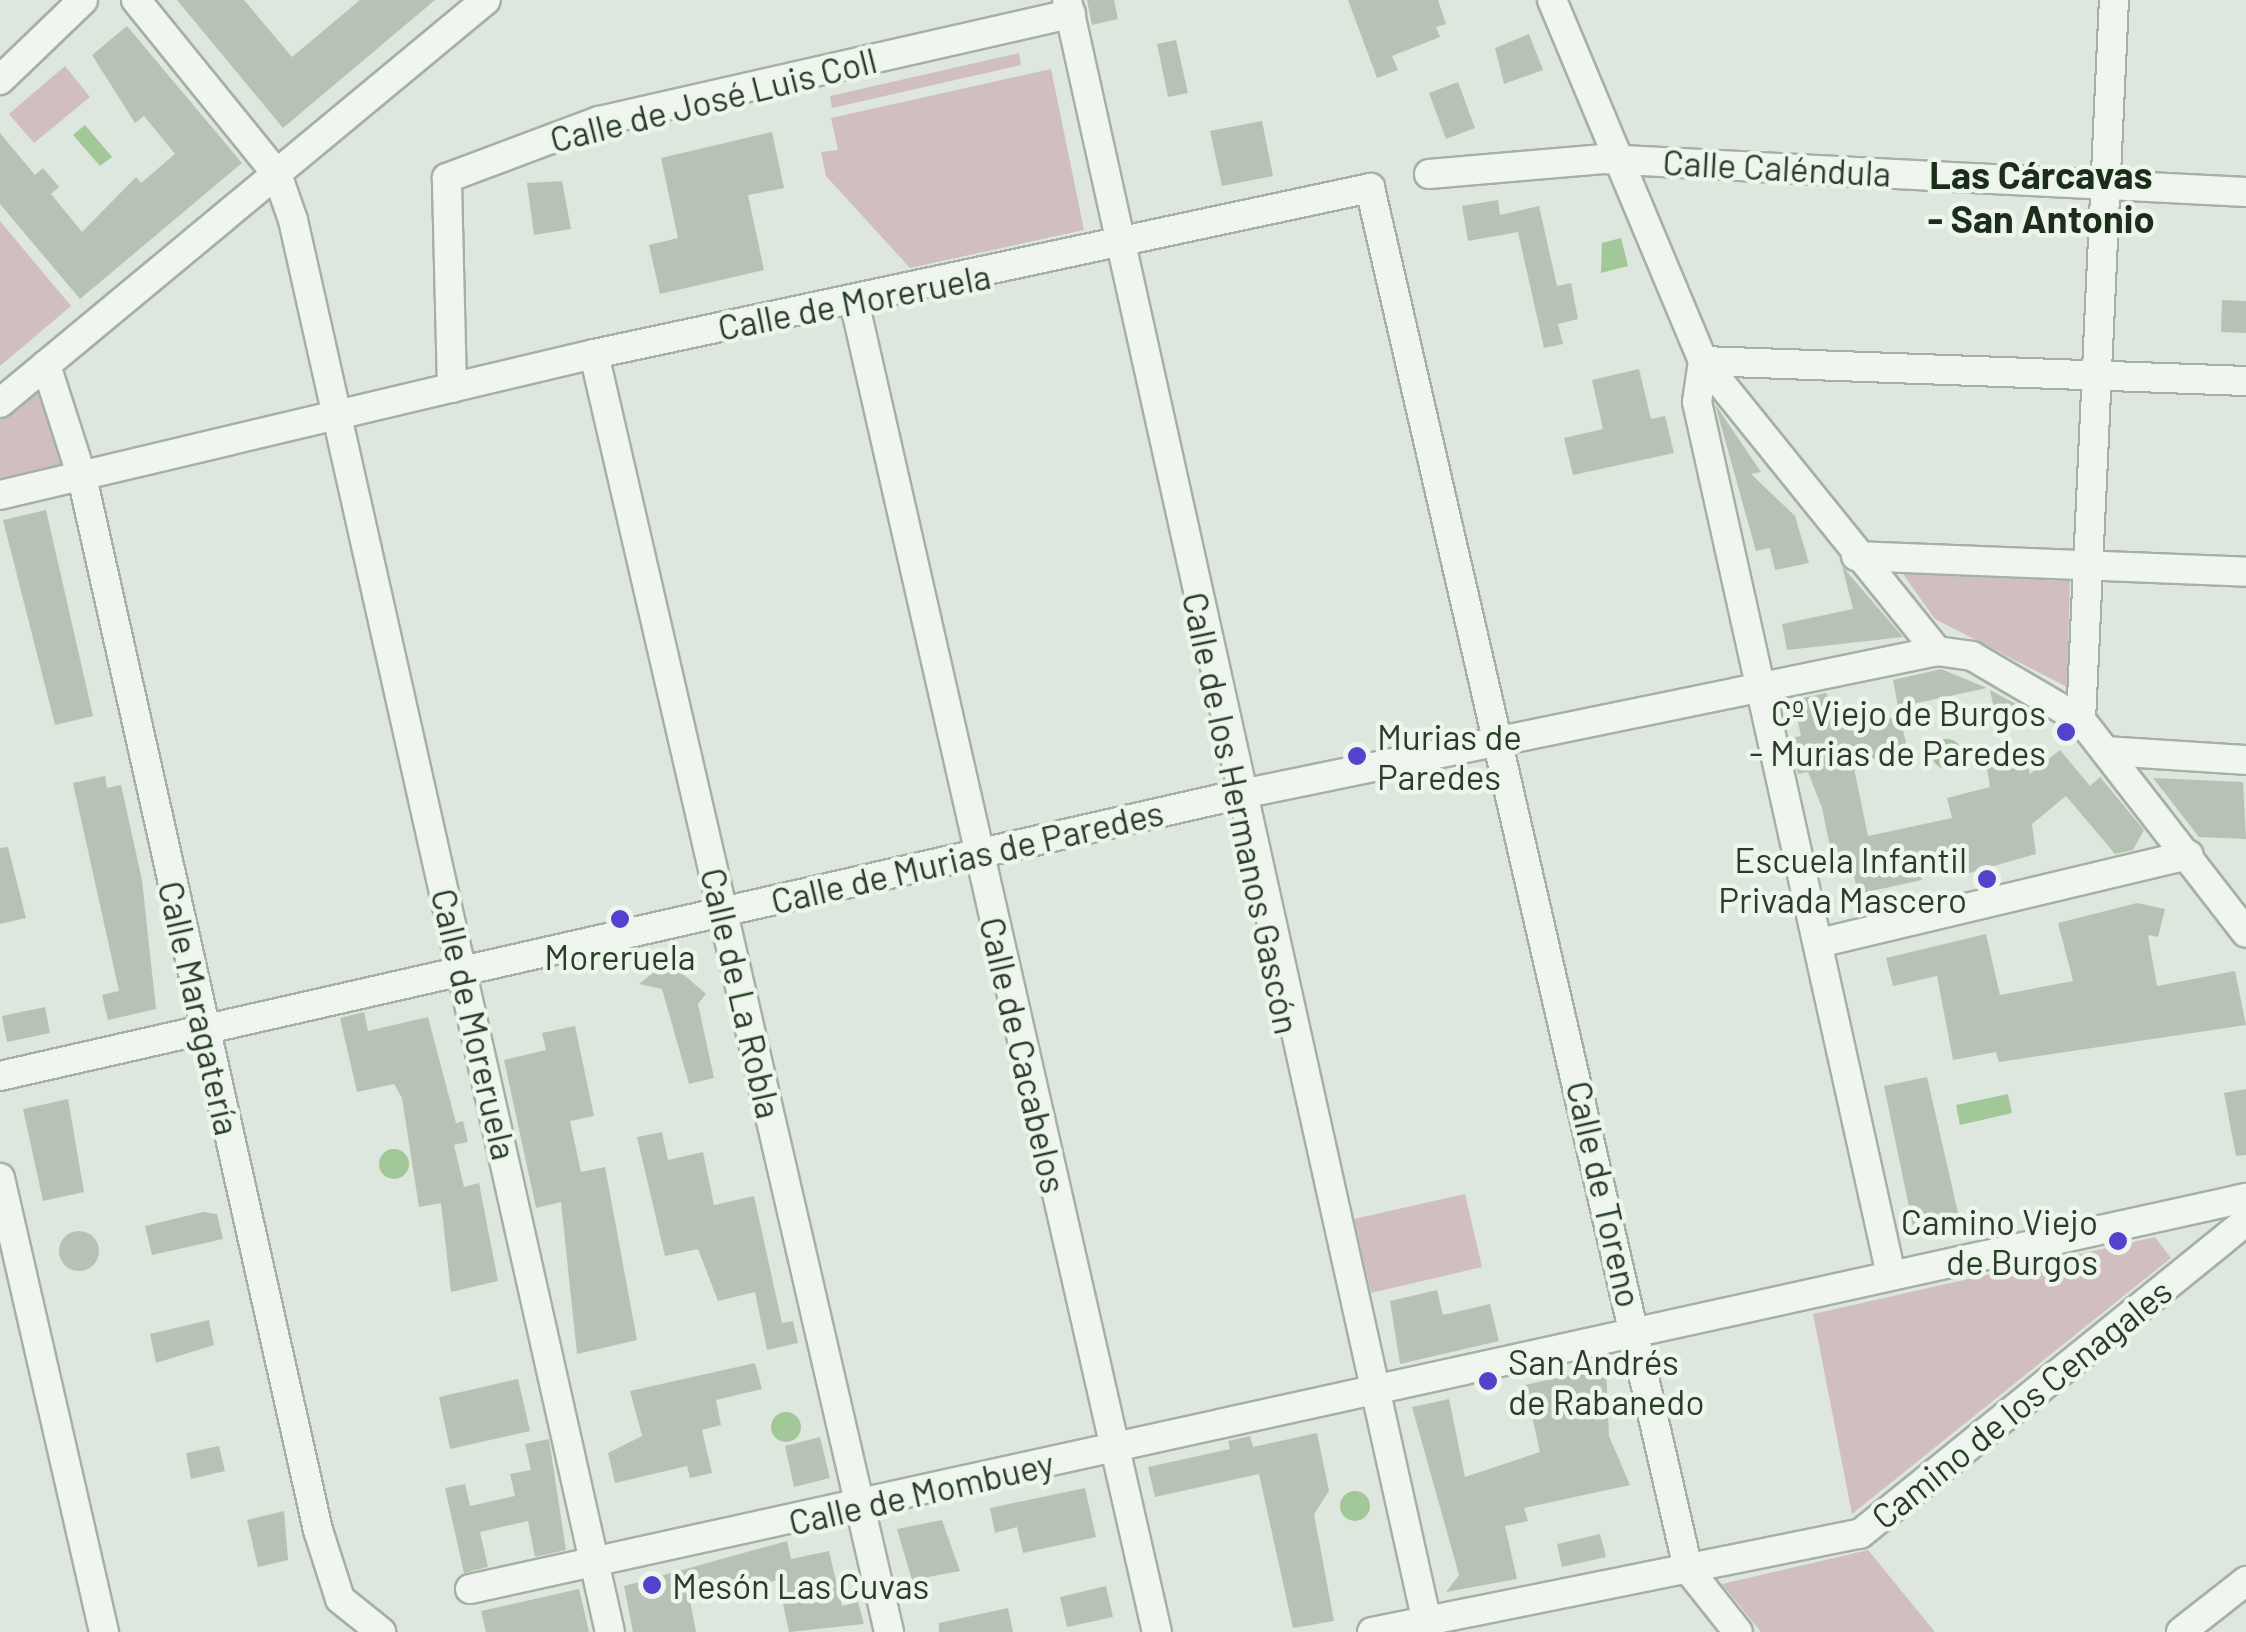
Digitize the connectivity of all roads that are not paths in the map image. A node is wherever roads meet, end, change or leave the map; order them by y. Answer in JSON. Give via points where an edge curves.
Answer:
{"nodes":[{"id":1,"x":83,"y":0,"type":"edge"},
{"id":2,"x":136,"y":0,"type":"edge"},
{"id":3,"x":486,"y":0,"type":"edge"},
{"id":4,"x":1552,"y":0,"type":"edge"},
{"id":5,"x":2114,"y":0,"type":"edge"},
{"id":6,"x":1069,"y":7,"type":"edge"},
{"id":7,"x":0,"y":80,"type":"edge"},
{"id":8,"x":1616,"y":160,"type":"junction"},
{"id":9,"x":277,"y":174,"type":"junction"},
{"id":10,"x":1429,"y":174,"type":"dead end"},
{"id":11,"x":2106,"y":182,"type":"junction"},
{"id":12,"x":1370,"y":188,"type":"joint"},
{"id":13,"x":2246,"y":192,"type":"edge"},
{"id":14,"x":1120,"y":247,"type":"junction"},
{"id":15,"x":854,"y":301,"type":"junction"},
{"id":16,"x":594,"y":354,"type":"junction"},
{"id":17,"x":1703,"y":361,"type":"junction"},
{"id":18,"x":46,"y":365,"type":"junction"},
{"id":19,"x":2100,"y":372,"type":"junction"},
{"id":20,"x":2246,"y":382,"type":"edge"},
{"id":21,"x":452,"y":388,"type":"junction"},
{"id":22,"x":0,"y":403,"type":"edge"},
{"id":23,"x":339,"y":416,"type":"junction"},
{"id":24,"x":82,"y":477,"type":"junction"},
{"id":25,"x":0,"y":496,"type":"edge"},
{"id":26,"x":1856,"y":556,"type":"junction"},
{"id":27,"x":2092,"y":563,"type":"junction"},
{"id":28,"x":2246,"y":572,"type":"edge"},
{"id":29,"x":1937,"y":651,"type":"junction"},
{"id":30,"x":1758,"y":689,"type":"junction"},
{"id":31,"x":2081,"y":720,"type":"junction"},
{"id":32,"x":1500,"y":742,"type":"junction"},
{"id":33,"x":2107,"y":751,"type":"junction"},
{"id":34,"x":2246,"y":760,"type":"edge"},
{"id":35,"x":1238,"y":795,"type":"junction"},
{"id":36,"x":979,"y":853,"type":"junction"},
{"id":37,"x":2189,"y":855,"type":"junction"},
{"id":38,"x":724,"y":911,"type":"junction"},
{"id":39,"x":2246,"y":933,"type":"edge"},
{"id":40,"x":1819,"y":944,"type":"junction"},
{"id":41,"x":463,"y":973,"type":"junction"},
{"id":42,"x":204,"y":1030,"type":"junction"},
{"id":43,"x":0,"y":1076,"type":"edge"},
{"id":44,"x":0,"y":1178,"type":"edge"},
{"id":45,"x":2246,"y":1198,"type":"edge"},
{"id":46,"x":2246,"y":1221,"type":"edge"},
{"id":47,"x":1892,"y":1275,"type":"junction"},
{"id":48,"x":1638,"y":1334,"type":"junction"},
{"id":49,"x":1370,"y":1386,"type":"junction"},
{"id":50,"x":1114,"y":1448,"type":"junction"},
{"id":51,"x":858,"y":1507,"type":"junction"},
{"id":52,"x":596,"y":1563,"type":"junction"},
{"id":53,"x":1688,"y":1569,"type":"junction"},
{"id":54,"x":2246,"y":1581,"type":"edge"},
{"id":55,"x":470,"y":1589,"type":"dead end"},
{"id":56,"x":1427,"y":1623,"type":"junction"},
{"id":57,"x":364,"y":1629,"type":"edge"},
{"id":58,"x":104,"y":1632,"type":"edge"},
{"id":59,"x":610,"y":1632,"type":"edge"},
{"id":60,"x":888,"y":1632,"type":"edge"},
{"id":61,"x":1157,"y":1632,"type":"edge"},
{"id":62,"x":1372,"y":1632,"type":"edge"},
{"id":63,"x":1738,"y":1632,"type":"edge"},
{"id":64,"x":2181,"y":1632,"type":"edge"}],
"edges":[{"from":1,"to":7,"type":"street"},
{"from":2,"to":9,"type":"street"},
{"from":3,"to":9,"type":"street"},
{"from":4,"to":8,"type":"street"},
{"from":5,"to":11,"type":"street"},
{"from":6,"to":14,"type":"street","name":"Calle de los Hermanos Gascón"},
{"from":6,"to":21,"type":"street","name":"Calle de José Luis Coll","via":[[600,121],[447,178]]},
{"from":8,"to":10,"type":"street","name":"Calle Caléndula"},
{"from":8,"to":11,"type":"street","name":"Calle Caléndula"},
{"from":8,"to":17,"type":"street"},
{"from":9,"to":18,"type":"street"},
{"from":9,"to":23,"type":"street"},
{"from":11,"to":13,"type":"street","name":"Calle Caléndula"},
{"from":11,"to":19,"type":"street"},
{"from":12,"to":14,"type":"street","name":"Calle de Moreruela"},
{"from":12,"to":32,"type":"street","name":"Calle de Toreno"},
{"from":14,"to":15,"type":"street","name":"Calle de Moreruela"},
{"from":14,"to":35,"type":"street","name":"Calle de los Hermanos Gascón"},
{"from":15,"to":16,"type":"street","name":"Calle de Moreruela"},
{"from":15,"to":36,"type":"street","name":"Calle de Cacabelos"},
{"from":16,"to":21,"type":"street","name":"Calle de Moreruela"},
{"from":16,"to":38,"type":"street","name":"Calle de La Robla"},
{"from":17,"to":19,"type":"street"},
{"from":17,"to":26,"type":"street"},
{"from":17,"to":30,"type":"street","via":[[1697,402]]},
{"from":18,"to":22,"type":"street"},
{"from":18,"to":24,"type":"street","name":"Calle Maragatería"},
{"from":19,"to":20,"type":"street"},
{"from":19,"to":27,"type":"street"},
{"from":21,"to":23,"type":"street","name":"Calle de Moreruela"},
{"from":23,"to":24,"type":"street","name":"Calle de Moreruela"},
{"from":23,"to":41,"type":"street","name":"Calle de Moreruela"},
{"from":24,"to":25,"type":"street","name":"Calle de Moreruela"},
{"from":24,"to":42,"type":"street","name":"Calle Maragatería"},
{"from":26,"to":27,"type":"street"},
{"from":26,"to":29,"type":"street"},
{"from":27,"to":28,"type":"street"},
{"from":27,"to":31,"type":"street"},
{"from":29,"to":30,"type":"street","name":"Calle de Murias de Paredes"},
{"from":29,"to":31,"type":"street","via":[[1972,656]]},
{"from":30,"to":32,"type":"street","name":"Calle de Murias de Paredes"},
{"from":30,"to":40,"type":"street"},
{"from":31,"to":33,"type":"street"},
{"from":32,"to":35,"type":"street","name":"Calle de Murias de Paredes"},
{"from":32,"to":48,"type":"street","name":"Calle de Toreno"},
{"from":33,"to":34,"type":"street"},
{"from":33,"to":37,"type":"street"},
{"from":35,"to":36,"type":"street","name":"Calle de Murias de Paredes"},
{"from":35,"to":49,"type":"street","name":"Calle de los Hermanos Gascón"},
{"from":36,"to":38,"type":"street","name":"Calle de Murias de Paredes"},
{"from":36,"to":50,"type":"street","name":"Calle de Cacabelos"},
{"from":37,"to":39,"type":"street"},
{"from":37,"to":40,"type":"street"},
{"from":38,"to":41,"type":"street","name":"Calle de Murias de Paredes"},
{"from":38,"to":51,"type":"street","name":"Calle de La Robla"},
{"from":40,"to":47,"type":"street"},
{"from":41,"to":42,"type":"street","name":"Calle de Murias de Paredes"},
{"from":41,"to":52,"type":"street","name":"Calle de Moreruela"},
{"from":42,"to":43,"type":"street","name":"Calle de Murias de Paredes"},
{"from":42,"to":57,"type":"street","name":"Calle Maragatería","via":[[318,1530],[340,1599]]},
{"from":44,"to":58,"type":"street"},
{"from":45,"to":47,"type":"street","name":"Calle de Mombuey"},
{"from":46,"to":53,"type":"street","name":"Camino de los Cenagales","via":[[1860,1534]]},
{"from":47,"to":48,"type":"street","name":"Calle de Mombuey"},
{"from":48,"to":49,"type":"street","name":"Calle de Mombuey"},
{"from":48,"to":53,"type":"street","name":"Calle de Toreno"},
{"from":49,"to":50,"type":"street","name":"Calle de Mombuey"},
{"from":49,"to":56,"type":"street","name":"Calle de los Hermanos Gascón"},
{"from":50,"to":51,"type":"street","name":"Calle de Mombuey"},
{"from":50,"to":61,"type":"street","name":"Calle de Cacabelos"},
{"from":51,"to":52,"type":"street","name":"Calle de Mombuey"},
{"from":51,"to":60,"type":"street","name":"Calle de La Robla"},
{"from":52,"to":55,"type":"street","name":"Calle de Mombuey"},
{"from":52,"to":59,"type":"street","name":"Calle de Moreruela"},
{"from":53,"to":56,"type":"street","name":"Camino de los Cenagales"},
{"from":53,"to":63,"type":"street","name":"Calle de Toreno"},
{"from":54,"to":64,"type":"street"},
{"from":56,"to":62,"type":"street"}]}
